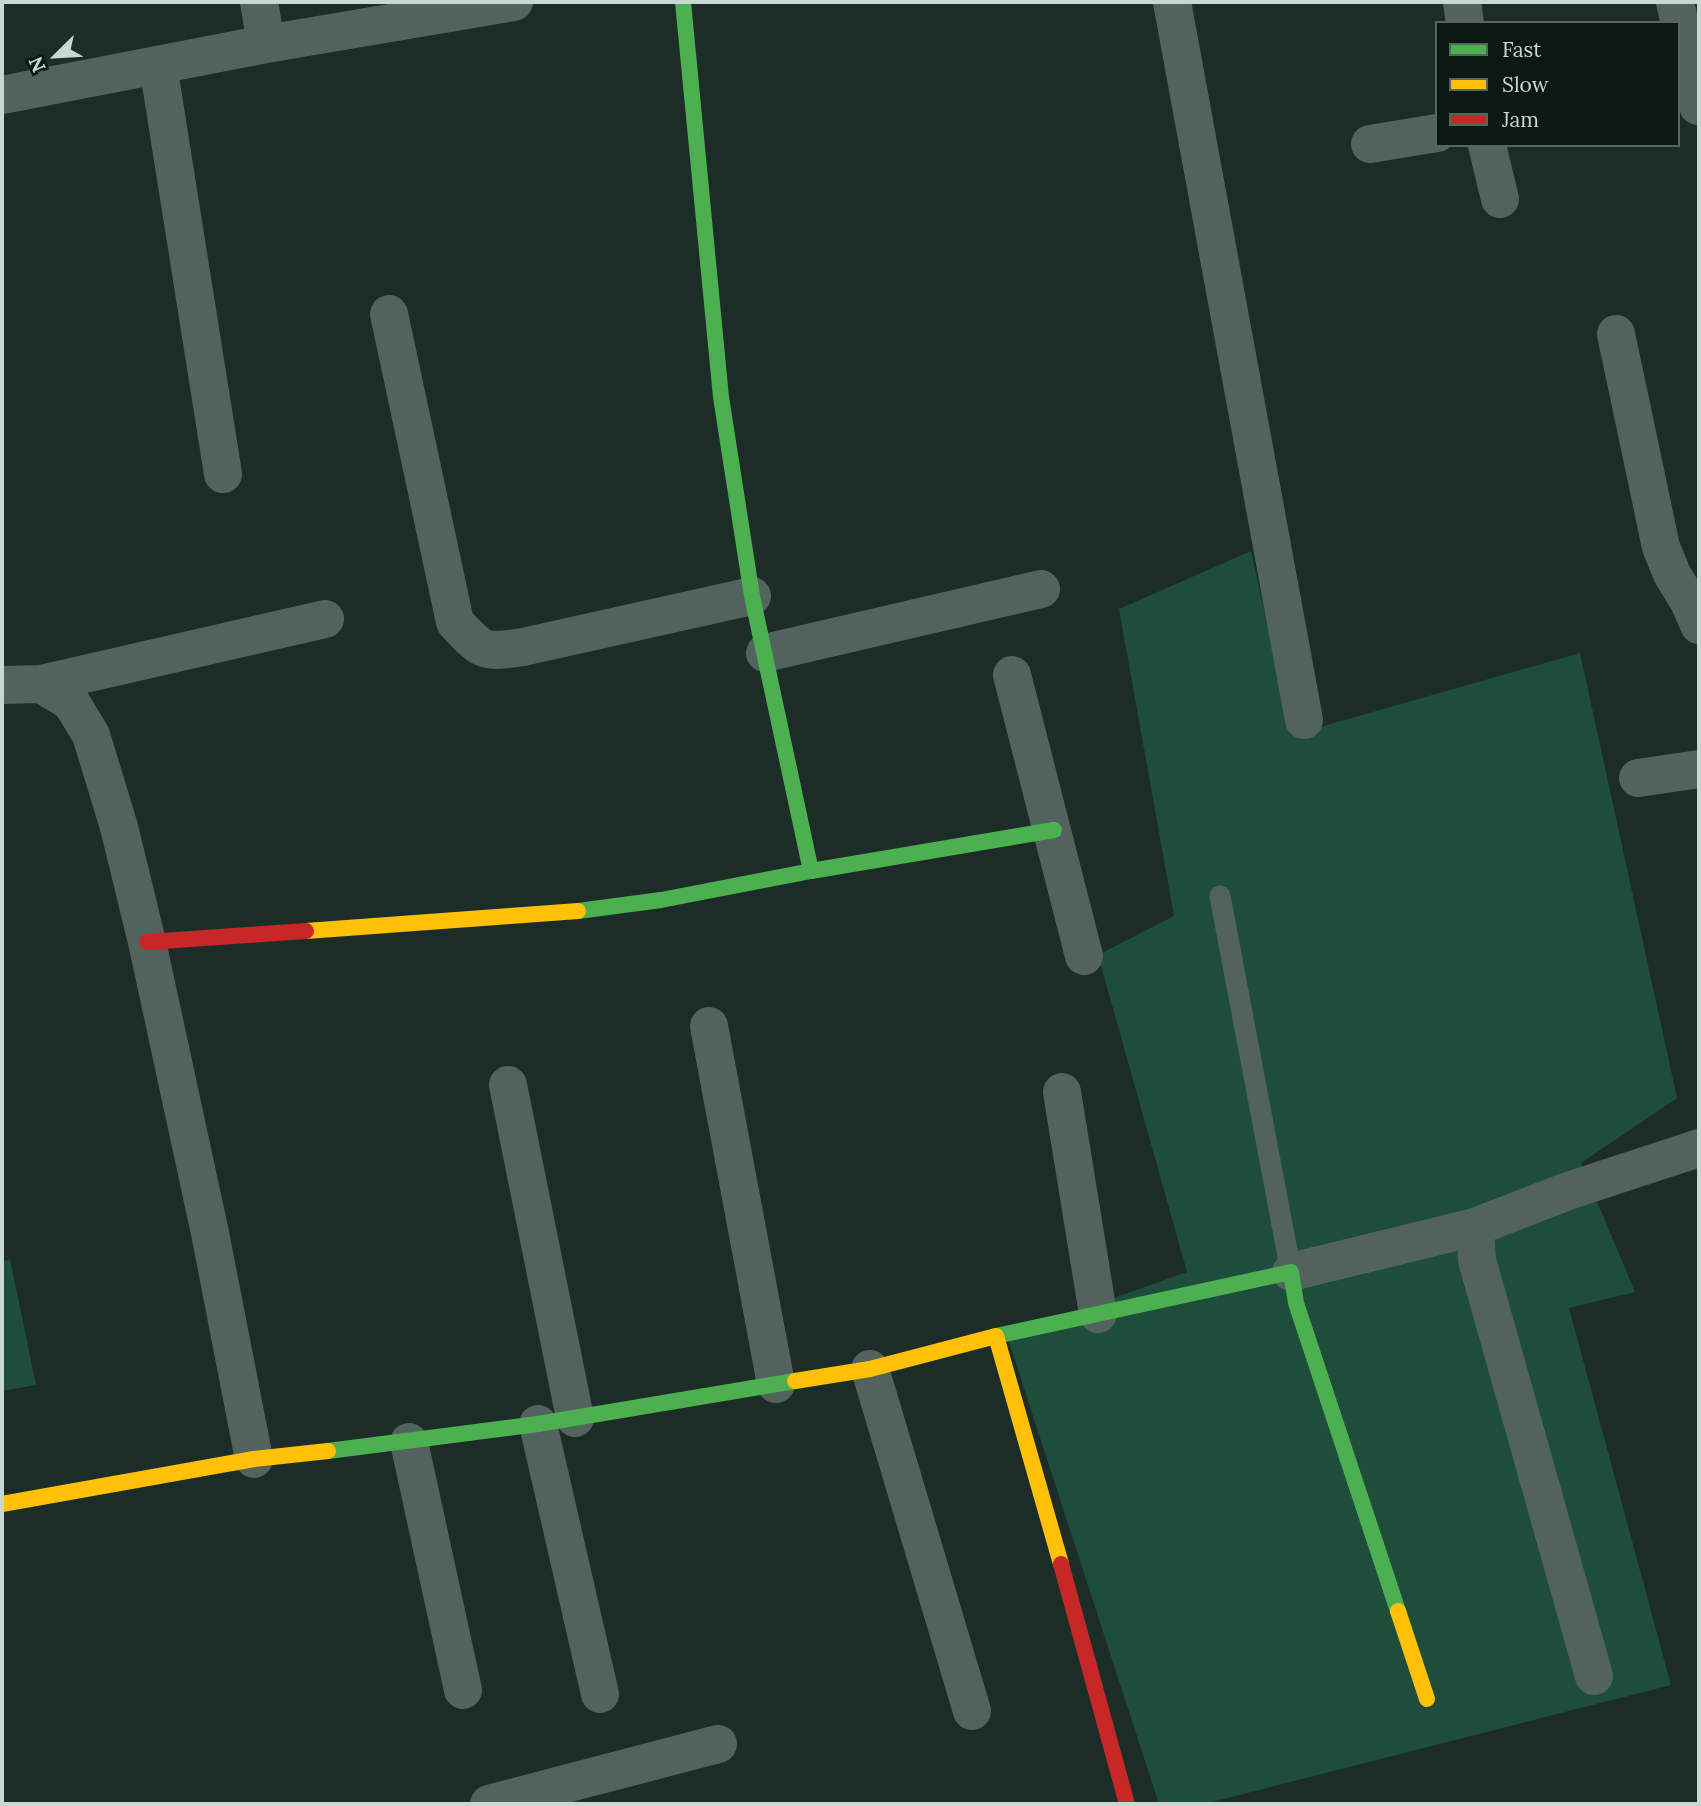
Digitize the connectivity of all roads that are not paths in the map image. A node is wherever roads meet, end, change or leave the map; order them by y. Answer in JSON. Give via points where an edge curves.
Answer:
{"nodes":[{"id":1,"x":259,"y":2,"type":"edge"},
{"id":2,"x":514,"y":2,"type":"edge"},
{"id":3,"x":683,"y":2,"type":"edge"},
{"id":4,"x":1172,"y":2,"type":"edge"},
{"id":5,"x":1462,"y":2,"type":"edge"},
{"id":6,"x":1675,"y":2,"type":"edge"},
{"id":7,"x":1465,"y":21,"type":"edge"},
{"id":8,"x":1679,"y":21,"type":"edge"},
{"id":9,"x":1680,"y":25,"type":"edge"},
{"id":10,"x":266,"y":44,"type":"junction"},
{"id":11,"x":158,"y":65,"type":"junction"},
{"id":12,"x":2,"y":95,"type":"edge"},
{"id":13,"x":1698,"y":106,"type":"edge"},
{"id":14,"x":1435,"y":133,"type":"edge"},
{"id":15,"x":1370,"y":144,"type":"dead end"},
{"id":16,"x":1487,"y":147,"type":"edge"},
{"id":17,"x":1500,"y":200,"type":"dead end"},
{"id":18,"x":389,"y":314,"type":"dead end"},
{"id":19,"x":1616,"y":334,"type":"dead end"},
{"id":20,"x":223,"y":474,"type":"dead end"},
{"id":21,"x":1041,"y":589,"type":"dead end"},
{"id":22,"x":752,"y":596,"type":"junction"},
{"id":23,"x":325,"y":619,"type":"dead end"},
{"id":24,"x":1699,"y":625,"type":"edge"},
{"id":25,"x":765,"y":653,"type":"junction"},
{"id":26,"x":1012,"y":675,"type":"dead end"},
{"id":27,"x":41,"y":684,"type":"junction"},
{"id":28,"x":2,"y":685,"type":"edge"},
{"id":29,"x":1304,"y":720,"type":"dead end"},
{"id":30,"x":1699,"y":769,"type":"edge"},
{"id":31,"x":1638,"y":778,"type":"dead end"},
{"id":32,"x":1054,"y":830,"type":"junction"},
{"id":33,"x":811,"y":871,"type":"junction"},
{"id":34,"x":1220,"y":896,"type":"dead end"},
{"id":35,"x":146,"y":942,"type":"junction"},
{"id":36,"x":1084,"y":956,"type":"dead end"},
{"id":37,"x":709,"y":1026,"type":"dead end"},
{"id":38,"x":508,"y":1085,"type":"dead end"},
{"id":39,"x":1062,"y":1093,"type":"dead end"},
{"id":40,"x":1699,"y":1148,"type":"edge"},
{"id":41,"x":1475,"y":1227,"type":"junction"},
{"id":42,"x":1291,"y":1272,"type":"junction"},
{"id":43,"x":1098,"y":1314,"type":"junction"},
{"id":44,"x":996,"y":1336,"type":"junction"},
{"id":45,"x":870,"y":1369,"type":"junction"},
{"id":46,"x":776,"y":1384,"type":"junction"},
{"id":47,"x":575,"y":1418,"type":"junction"},
{"id":48,"x":538,"y":1424,"type":"junction"},
{"id":49,"x":409,"y":1442,"type":"junction"},
{"id":50,"x":254,"y":1459,"type":"junction"},
{"id":51,"x":2,"y":1504,"type":"edge"},
{"id":52,"x":1594,"y":1676,"type":"dead end"},
{"id":53,"x":463,"y":1690,"type":"dead end"},
{"id":54,"x":600,"y":1694,"type":"dead end"},
{"id":55,"x":1427,"y":1699,"type":"dead end"},
{"id":56,"x":972,"y":1711,"type":"dead end"},
{"id":57,"x":718,"y":1744,"type":"dead end"},
{"id":58,"x":489,"y":1804,"type":"edge"},
{"id":59,"x":1127,"y":1804,"type":"edge"}],
"edges":[{"from":1,"to":10,"type":"street"},
{"from":2,"to":10,"type":"street"},
{"from":3,"to":22,"type":"street","via":[[721,397]]},
{"from":4,"to":29,"type":"street"},
{"from":5,"to":7,"type":"street"},
{"from":6,"to":8,"type":"street"},
{"from":9,"to":13,"type":"street"},
{"from":10,"to":11,"type":"street"},
{"from":11,"to":12,"type":"street"},
{"from":11,"to":20,"type":"street"},
{"from":14,"to":15,"type":"street"},
{"from":16,"to":17,"type":"street"},
{"from":18,"to":22,"type":"street","via":[[455,622],[478,646],[494,651],[523,647]]},
{"from":19,"to":24,"type":"street","via":[[1661,547]]},
{"from":21,"to":25,"type":"street"},
{"from":22,"to":25,"type":"street"},
{"from":23,"to":27,"type":"street"},
{"from":25,"to":33,"type":"street"},
{"from":26,"to":32,"type":"street"},
{"from":27,"to":28,"type":"street"},
{"from":27,"to":35,"type":"street","via":[[71,702],[91,735]]},
{"from":30,"to":31,"type":"street"},
{"from":32,"to":33,"type":"street"},
{"from":32,"to":36,"type":"street"},
{"from":33,"to":35,"type":"street","via":[[564,913]]},
{"from":34,"to":42,"type":"lane"},
{"from":35,"to":50,"type":"street"},
{"from":37,"to":46,"type":"street"},
{"from":38,"to":47,"type":"street"},
{"from":39,"to":43,"type":"street"},
{"from":40,"to":41,"type":"street"},
{"from":41,"to":42,"type":"street"},
{"from":41,"to":52,"type":"street","via":[[1477,1260]]},
{"from":42,"to":43,"type":"street"},
{"from":42,"to":55,"type":"street","via":[[1296,1303]]},
{"from":43,"to":44,"type":"street"},
{"from":44,"to":45,"type":"street"},
{"from":44,"to":59,"type":"street"},
{"from":45,"to":46,"type":"street"},
{"from":45,"to":56,"type":"street"},
{"from":46,"to":47,"type":"street"},
{"from":47,"to":48,"type":"street"},
{"from":48,"to":49,"type":"street"},
{"from":48,"to":54,"type":"street"},
{"from":49,"to":50,"type":"street"},
{"from":49,"to":53,"type":"street"},
{"from":50,"to":51,"type":"street"},
{"from":57,"to":58,"type":"street"}]}
